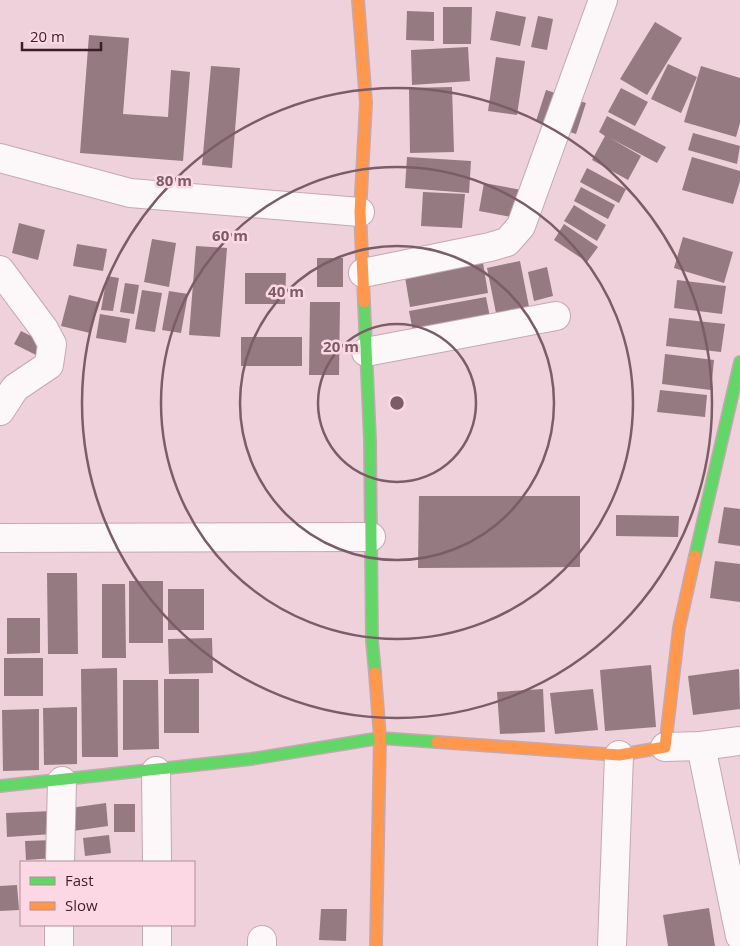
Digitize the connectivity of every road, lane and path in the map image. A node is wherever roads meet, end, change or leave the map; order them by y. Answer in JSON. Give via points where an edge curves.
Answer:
{"nodes":[{"id":1,"x":358,"y":0,"type":"edge"},
{"id":2,"x":603,"y":0,"type":"edge"},
{"id":3,"x":0,"y":158,"type":"edge"},
{"id":4,"x":360,"y":212,"type":"junction"},
{"id":5,"x":363,"y":273,"type":"junction"},
{"id":6,"x":2,"y":278,"type":"edge"},
{"id":7,"x":556,"y":316,"type":"dead end"},
{"id":8,"x":366,"y":352,"type":"junction"},
{"id":9,"x":740,"y":362,"type":"edge"},
{"id":10,"x":0,"y":411,"type":"edge"},
{"id":11,"x":370,"y":537,"type":"junction"},
{"id":12,"x":0,"y":538,"type":"edge"},
{"id":13,"x":380,"y":738,"type":"junction"},
{"id":14,"x":740,"y":741,"type":"edge"},
{"id":15,"x":701,"y":746,"type":"junction"},
{"id":16,"x":665,"y":747,"type":"junction"},
{"id":17,"x":619,"y":755,"type":"junction"},
{"id":18,"x":156,"y":770,"type":"junction"},
{"id":19,"x":62,"y":781,"type":"junction"},
{"id":20,"x":0,"y":786,"type":"edge"},
{"id":21,"x":60,"y":861,"type":"edge"},
{"id":22,"x":157,"y":861,"type":"edge"},
{"id":23,"x":59,"y":926,"type":"edge"},
{"id":24,"x":157,"y":926,"type":"edge"},
{"id":25,"x":740,"y":936,"type":"edge"},
{"id":26,"x":59,"y":946,"type":"edge"},
{"id":27,"x":157,"y":946,"type":"edge"},
{"id":28,"x":376,"y":946,"type":"edge"},
{"id":29,"x":612,"y":946,"type":"edge"}],
"edges":[{"from":1,"to":4,"type":"street","via":[[366,103]]},
{"from":2,"to":5,"type":"street","via":[[521,226],[507,242]]},
{"from":3,"to":4,"type":"street","via":[[130,193]]},
{"from":4,"to":5,"type":"street"},
{"from":5,"to":8,"type":"street"},
{"from":6,"to":10,"type":"street","via":[[44,329],[52,344],[48,365],[15,388]]},
{"from":7,"to":8,"type":"street"},
{"from":8,"to":11,"type":"street"},
{"from":9,"to":16,"type":"street","via":[[679,628]]},
{"from":11,"to":12,"type":"street"},
{"from":11,"to":13,"type":"street","via":[[372,641]]},
{"from":13,"to":17,"type":"street"},
{"from":13,"to":18,"type":"street","via":[[251,759]]},
{"from":13,"to":28,"type":"street"},
{"from":14,"to":15,"type":"street"},
{"from":15,"to":16,"type":"street"},
{"from":15,"to":25,"type":"street"},
{"from":16,"to":17,"type":"street"},
{"from":17,"to":29,"type":"street"},
{"from":18,"to":19,"type":"street"},
{"from":18,"to":22,"type":"street"},
{"from":19,"to":20,"type":"street"},
{"from":19,"to":21,"type":"street"},
{"from":23,"to":26,"type":"street"},
{"from":24,"to":27,"type":"street"}]}
